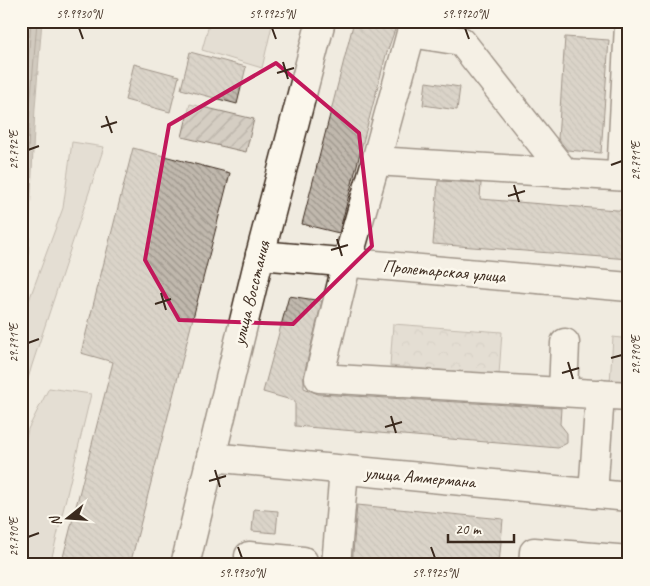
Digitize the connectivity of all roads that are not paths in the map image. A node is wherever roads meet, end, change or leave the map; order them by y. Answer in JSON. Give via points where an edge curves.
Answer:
{"nodes":[{"id":1,"x":321,"y":21,"type":"edge"},
{"id":2,"x":629,"y":25,"type":"edge"},
{"id":3,"x":376,"y":161,"type":"junction"},
{"id":4,"x":565,"y":172,"type":"junction"},
{"id":5,"x":625,"y":176,"type":"edge"},
{"id":6,"x":260,"y":255,"type":"junction"},
{"id":7,"x":347,"y":262,"type":"junction"},
{"id":8,"x":629,"y":287,"type":"edge"},
{"id":9,"x":565,"y":343,"type":"dead end"},
{"id":10,"x":563,"y":392,"type":"junction"},
{"id":11,"x":600,"y":394,"type":"junction"},
{"id":12,"x":629,"y":396,"type":"edge"},
{"id":13,"x":211,"y":457,"type":"junction"},
{"id":14,"x":344,"y":470,"type":"junction"},
{"id":15,"x":593,"y":494,"type":"junction"},
{"id":16,"x":629,"y":497,"type":"edge"},
{"id":17,"x":250,"y":556,"type":"dead end"},
{"id":18,"x":337,"y":560,"type":"edge"},
{"id":19,"x":629,"y":560,"type":"edge"},
{"id":20,"x":303,"y":563,"type":"edge"},
{"id":21,"x":185,"y":565,"type":"edge"},
{"id":22,"x":533,"y":565,"type":"edge"}],
"edges":[{"from":1,"to":6,"type":"street","name":"улица Восстания"},
{"from":2,"to":5,"type":"street"},
{"from":3,"to":4,"type":"street"},
{"from":3,"to":4,"type":"street","via":[[411,33],[461,41]]},
{"from":3,"to":7,"type":"street"},
{"from":4,"to":5,"type":"street"},
{"from":6,"to":7,"type":"street","name":"Пролетарская улица"},
{"from":6,"to":13,"type":"street","name":"улица Восстания"},
{"from":7,"to":8,"type":"street","name":"Пролетарская улица"},
{"from":7,"to":10,"type":"street","via":[[319,378]]},
{"from":9,"to":10,"type":"street"},
{"from":10,"to":11,"type":"street"},
{"from":11,"to":12,"type":"street"},
{"from":11,"to":15,"type":"street"},
{"from":13,"to":14,"type":"street","name":"улица Аммермана"},
{"from":13,"to":21,"type":"street","name":"улица Восстания"},
{"from":14,"to":15,"type":"street","name":"улица Аммермана"},
{"from":14,"to":18,"type":"street"},
{"from":15,"to":16,"type":"street","name":"улица Аммермана"},
{"from":17,"to":20,"type":"street"},
{"from":18,"to":20,"type":"street","via":[[304,553]]},
{"from":19,"to":22,"type":"street","via":[[534,552]]}]}
